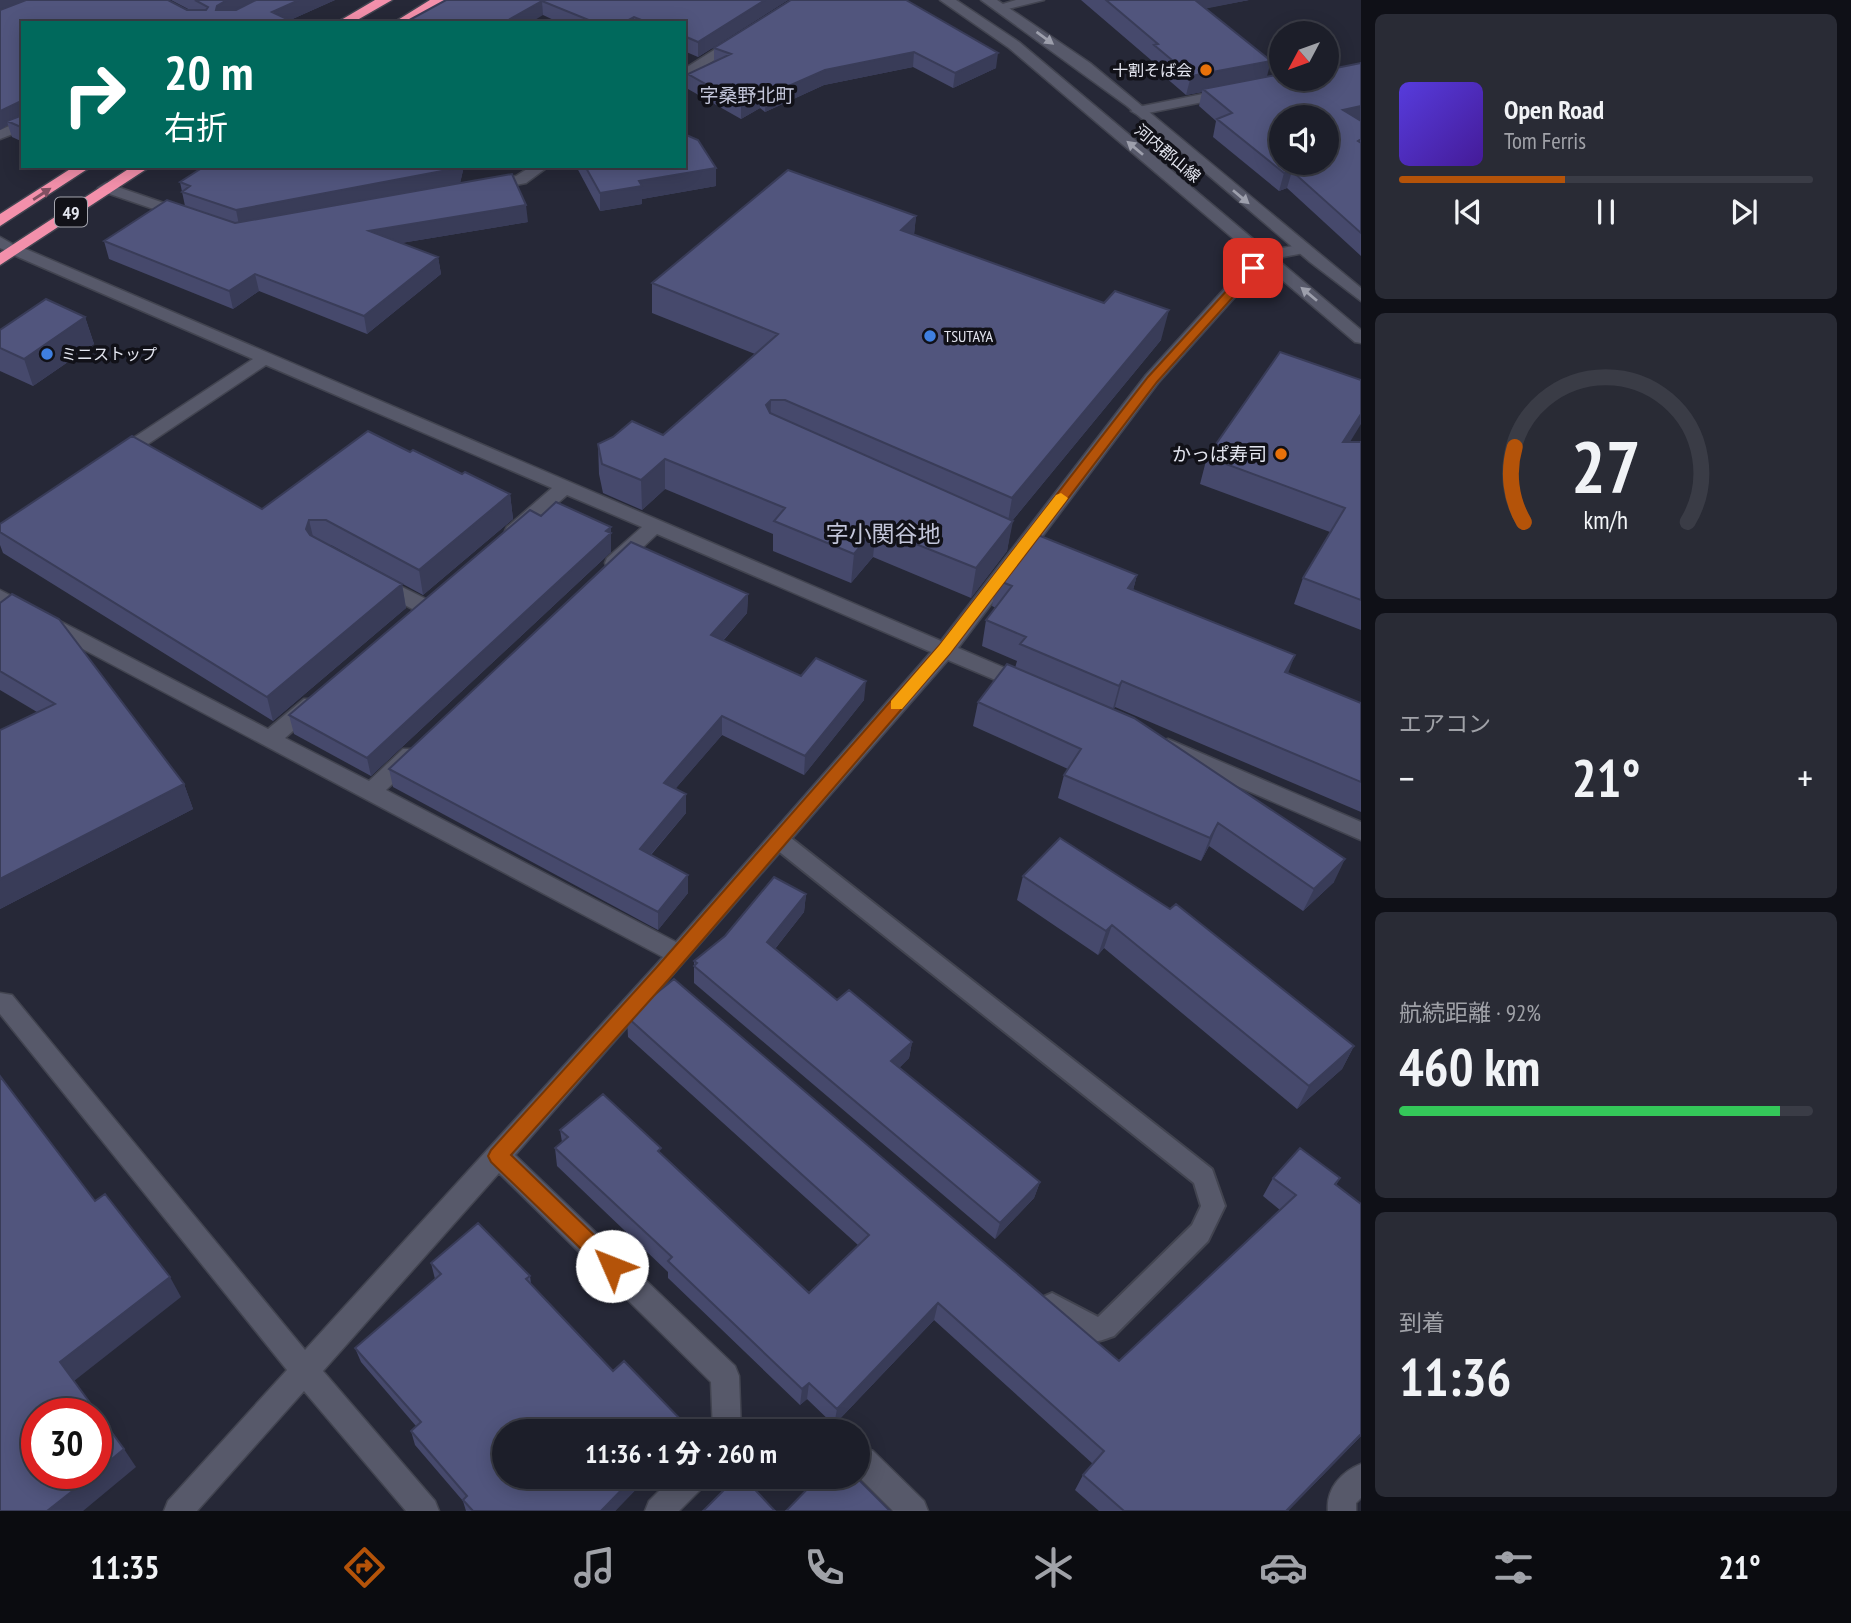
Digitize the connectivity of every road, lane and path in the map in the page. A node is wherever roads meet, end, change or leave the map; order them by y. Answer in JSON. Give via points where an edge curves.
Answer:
{"nodes":[{"id":1,"x":385,"y":0,"type":"edge"},
{"id":2,"x":439,"y":0,"type":"edge"},
{"id":3,"x":947,"y":0,"type":"edge"},
{"id":4,"x":1037,"y":0,"type":"edge"},
{"id":5,"x":994,"y":4,"type":"edge"},
{"id":6,"x":346,"y":21,"type":"edge"},
{"id":7,"x":402,"y":21,"type":"edge"},
{"id":8,"x":755,"y":30,"type":"edge"},
{"id":9,"x":686,"y":74,"type":"edge"},
{"id":10,"x":1241,"y":91,"type":"edge"},
{"id":11,"x":1138,"y":111,"type":"junction"},
{"id":12,"x":21,"y":125,"type":"edge"},
{"id":13,"x":0,"y":135,"type":"edge"},
{"id":14,"x":82,"y":168,"type":"edge"},
{"id":15,"x":141,"y":168,"type":"edge"},
{"id":16,"x":539,"y":168,"type":"edge"},
{"id":17,"x":106,"y":188,"type":"junction"},
{"id":18,"x":467,"y":190,"type":"edge"},
{"id":19,"x":198,"y":219,"type":"edge"},
{"id":20,"x":0,"y":221,"type":"edge"},
{"id":21,"x":1303,"y":250,"type":"junction"},
{"id":22,"x":5,"y":251,"type":"edge"},
{"id":23,"x":1263,"y":256,"type":"junction"},
{"id":24,"x":1361,"y":296,"type":"edge"},
{"id":25,"x":1361,"y":338,"type":"edge"},
{"id":26,"x":265,"y":358,"type":"junction"},
{"id":27,"x":104,"y":466,"type":"edge"},
{"id":28,"x":565,"y":487,"type":"junction"},
{"id":29,"x":654,"y":525,"type":"junction"},
{"id":30,"x":495,"y":547,"type":"edge"},
{"id":31,"x":604,"y":573,"type":"edge"},
{"id":32,"x":368,"y":577,"type":"edge"},
{"id":33,"x":445,"y":590,"type":"edge"},
{"id":34,"x":0,"y":597,"type":"edge"},
{"id":35,"x":425,"y":607,"type":"junction"},
{"id":36,"x":404,"y":625,"type":"edge"},
{"id":37,"x":945,"y":650,"type":"junction"},
{"id":38,"x":1046,"y":694,"type":"edge"},
{"id":39,"x":322,"y":695,"type":"edge"},
{"id":40,"x":1147,"y":737,"type":"edge"},
{"id":41,"x":270,"y":739,"type":"junction"},
{"id":42,"x":422,"y":744,"type":"edge"},
{"id":43,"x":371,"y":792,"type":"junction"},
{"id":44,"x":1361,"y":831,"type":"edge"},
{"id":45,"x":779,"y":840,"type":"junction"},
{"id":46,"x":679,"y":954,"type":"junction"},
{"id":47,"x":663,"y":973,"type":"junction"},
{"id":48,"x":683,"y":991,"type":"edge"},
{"id":49,"x":4,"y":1002,"type":"dead end"},
{"id":50,"x":498,"y":1156,"type":"junction"},
{"id":51,"x":1038,"y":1293,"type":"edge"},
{"id":52,"x":304,"y":1370,"type":"junction"},
{"id":53,"x":727,"y":1419,"type":"edge"},
{"id":54,"x":870,"y":1468,"type":"edge"},
{"id":55,"x":1361,"y":1478,"type":"edge"},
{"id":56,"x":681,"y":1489,"type":"edge"},
{"id":57,"x":178,"y":1511,"type":"edge"},
{"id":58,"x":425,"y":1511,"type":"edge"},
{"id":59,"x":659,"y":1511,"type":"edge"},
{"id":60,"x":914,"y":1511,"type":"edge"},
{"id":61,"x":1342,"y":1511,"type":"edge"}],
"edges":[{"from":1,"to":6,"type":"highway"},
{"from":2,"to":7,"type":"highway"},
{"from":23,"to":3,"type":"street","name":"河内郡山線","one_way":true,"via":[[1014,46]]},
{"from":4,"to":5,"type":"street"},
{"from":5,"to":11,"type":"street","name":"河内郡山線","one_way":true},
{"from":8,"to":9,"type":"street"},
{"from":10,"to":11,"type":"street"},
{"from":11,"to":21,"type":"street","name":"河内郡山線","one_way":true},
{"from":12,"to":13,"type":"street"},
{"from":20,"to":14,"type":"highway","number":"49","one_way":true},
{"from":15,"to":17,"type":"highway","number":"49"},
{"from":16,"to":18,"type":"street","via":[[521,180]]},
{"from":17,"to":19,"type":"street"},
{"from":17,"to":22,"type":"highway","number":"49"},
{"from":21,"to":23,"type":"street"},
{"from":21,"to":24,"type":"street","name":"河内郡山線"},
{"from":22,"to":26,"type":"street"},
{"from":25,"to":23,"type":"street","name":"河内郡山線","one_way":true},
{"from":23,"to":37,"type":"street","via":[[1152,379],[1018,543]]},
{"from":26,"to":27,"type":"street"},
{"from":26,"to":28,"type":"street"},
{"from":28,"to":29,"type":"street"},
{"from":28,"to":30,"type":"street"},
{"from":29,"to":31,"type":"street"},
{"from":29,"to":37,"type":"street"},
{"from":32,"to":35,"type":"street"},
{"from":33,"to":35,"type":"street"},
{"from":34,"to":41,"type":"street"},
{"from":35,"to":36,"type":"street"},
{"from":37,"to":38,"type":"street"},
{"from":37,"to":45,"type":"street"},
{"from":39,"to":41,"type":"street"},
{"from":40,"to":44,"type":"street"},
{"from":41,"to":43,"type":"street"},
{"from":42,"to":43,"type":"street"},
{"from":43,"to":46,"type":"street"},
{"from":45,"to":46,"type":"street"},
{"from":45,"to":51,"type":"lane","via":[[1204,1177],[1213,1206],[1200,1233],[1105,1326],[1093,1330],[1079,1325]]},
{"from":46,"to":47,"type":"street"},
{"from":47,"to":48,"type":"lane"},
{"from":47,"to":50,"type":"street"},
{"from":49,"to":52,"type":"street"},
{"from":50,"to":52,"type":"street"},
{"from":50,"to":53,"type":"street","via":[[725,1376]]},
{"from":52,"to":57,"type":"street"},
{"from":52,"to":58,"type":"street"},
{"from":54,"to":60,"type":"street"},
{"from":55,"to":61,"type":"street","via":[[1341,1498]]},
{"from":56,"to":59,"type":"street"}]}
